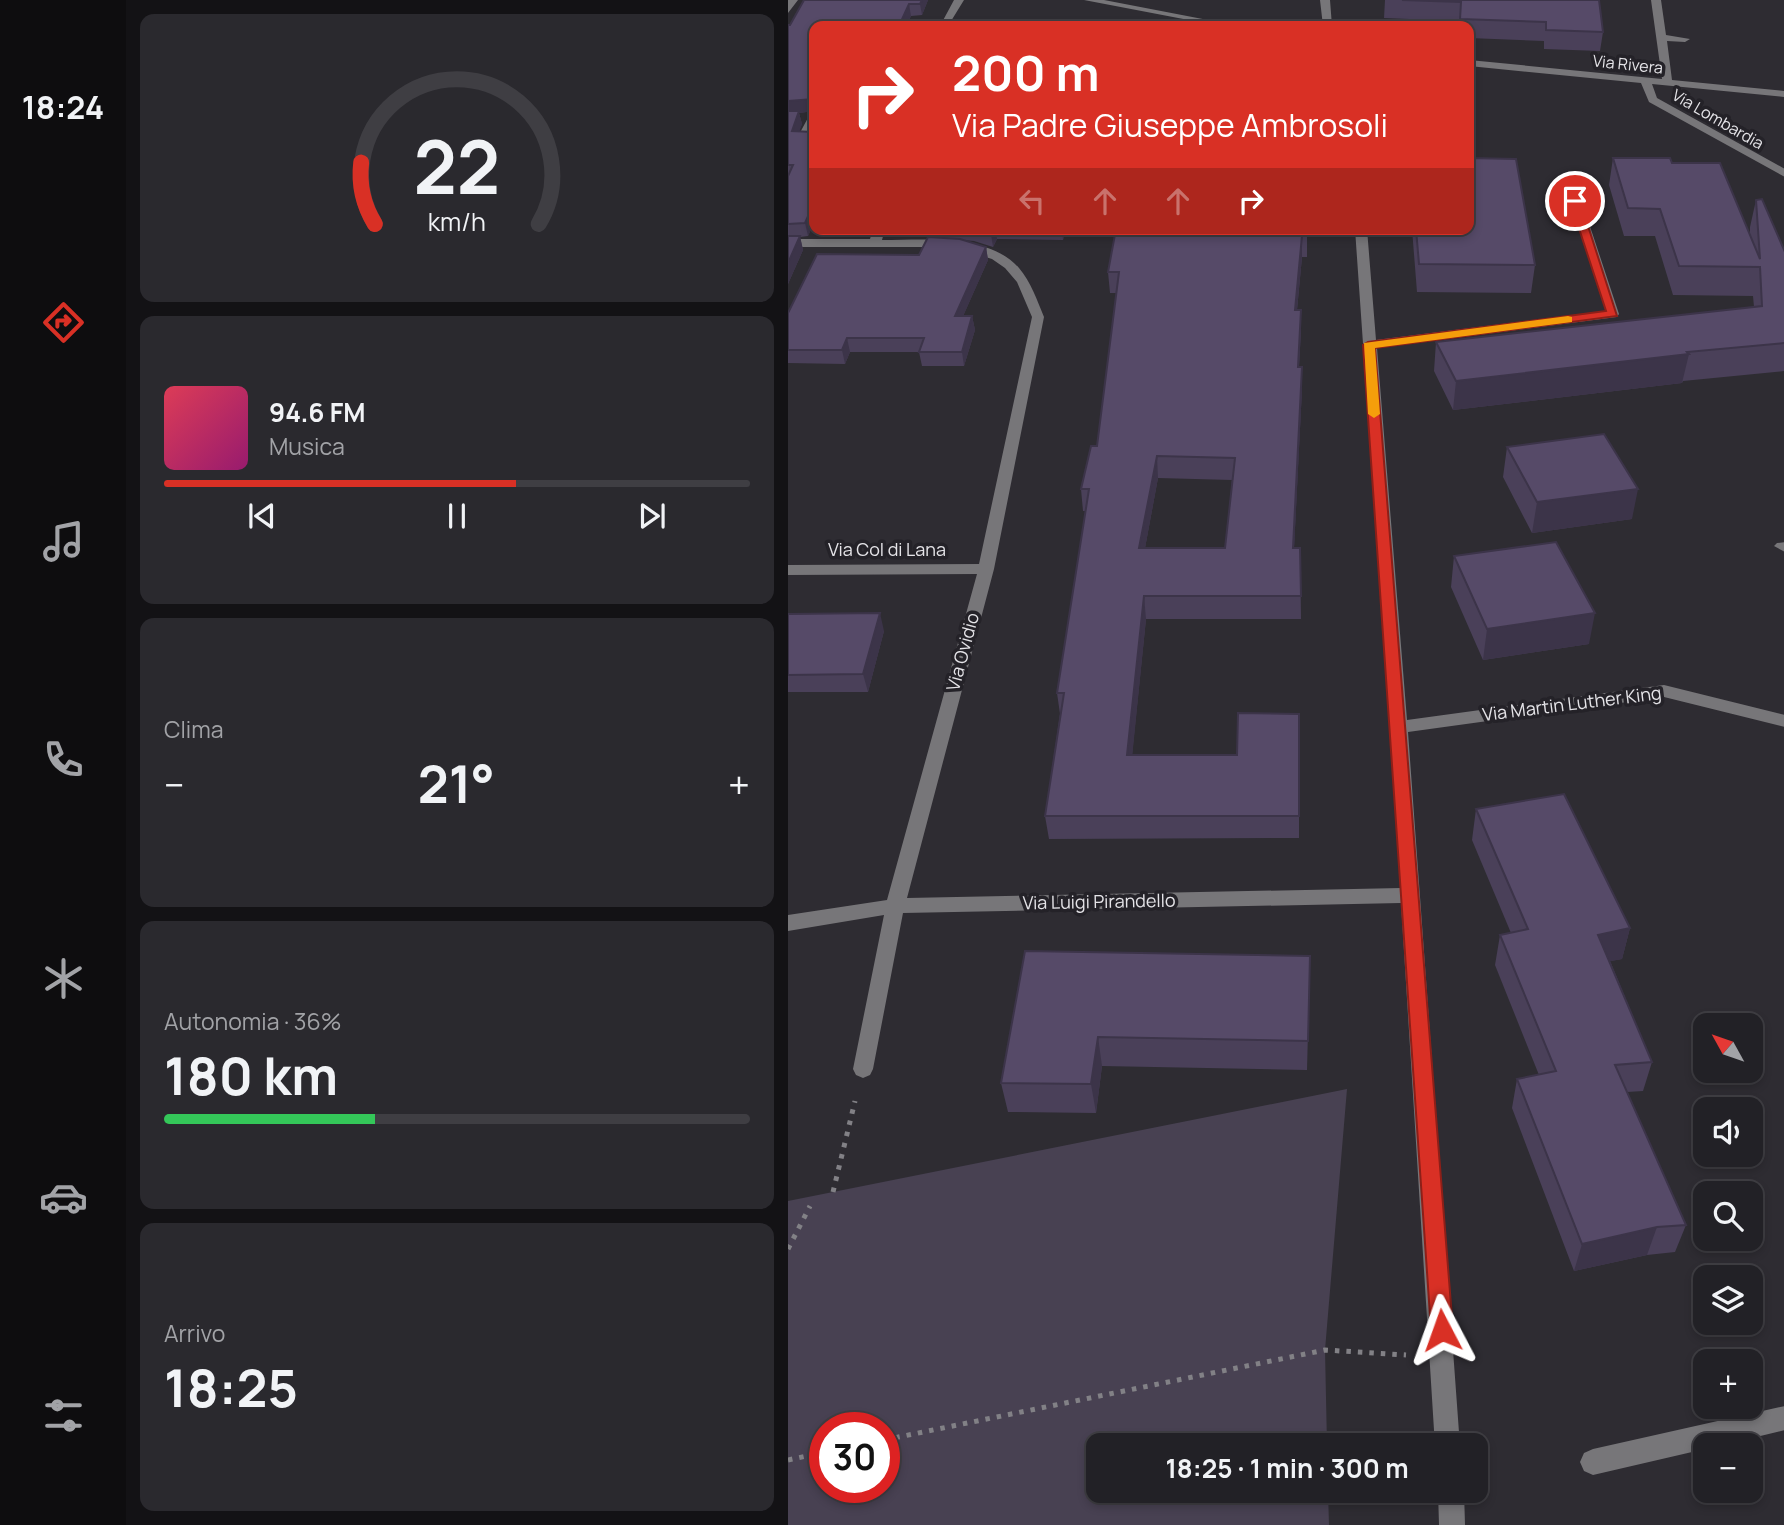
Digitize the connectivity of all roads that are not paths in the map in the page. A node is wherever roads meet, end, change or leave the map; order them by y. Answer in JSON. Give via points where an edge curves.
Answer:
{"nodes":[{"id":1,"x":793,"y":0,"type":"edge"},
{"id":2,"x":959,"y":0,"type":"edge"},
{"id":3,"x":1089,"y":0,"type":"edge"},
{"id":4,"x":1325,"y":0,"type":"edge"},
{"id":5,"x":1656,"y":0,"type":"edge"},
{"id":6,"x":788,"y":9,"type":"edge"},
{"id":7,"x":1154,"y":13,"type":"junction"},
{"id":8,"x":947,"y":21,"type":"edge"},
{"id":9,"x":1153,"y":21,"type":"edge"},
{"id":10,"x":1203,"y":21,"type":"edge"},
{"id":11,"x":1327,"y":21,"type":"edge"},
{"id":12,"x":1663,"y":38,"type":"junction"},
{"id":13,"x":1685,"y":39,"type":"dead end"},
{"id":14,"x":1474,"y":64,"type":"edge"},
{"id":15,"x":1646,"y":82,"type":"junction"},
{"id":16,"x":1668,"y":84,"type":"junction"},
{"id":17,"x":1784,"y":94,"type":"edge"},
{"id":18,"x":809,"y":118,"type":"edge"},
{"id":19,"x":800,"y":119,"type":"edge"},
{"id":20,"x":809,"y":126,"type":"edge"},
{"id":21,"x":809,"y":140,"type":"edge"},
{"id":22,"x":1784,"y":174,"type":"edge"},
{"id":23,"x":1568,"y":178,"type":"dead end"},
{"id":24,"x":1361,"y":235,"type":"edge"},
{"id":25,"x":877,"y":236,"type":"edge"},
{"id":26,"x":788,"y":243,"type":"edge"},
{"id":27,"x":1368,"y":345,"type":"junction"},
{"id":28,"x":986,"y":569,"type":"junction"},
{"id":29,"x":788,"y":570,"type":"edge"},
{"id":30,"x":1784,"y":722,"type":"edge"},
{"id":31,"x":1399,"y":727,"type":"junction"},
{"id":32,"x":1410,"y":895,"type":"junction"},
{"id":33,"x":895,"y":906,"type":"junction"},
{"id":34,"x":788,"y":923,"type":"edge"},
{"id":35,"x":863,"y":1069,"type":"road end"},
{"id":36,"x":1784,"y":1418,"type":"edge"},
{"id":37,"x":1447,"y":1433,"type":"edge"},
{"id":38,"x":1593,"y":1462,"type":"dead end"},
{"id":39,"x":1451,"y":1503,"type":"edge"},
{"id":40,"x":1452,"y":1525,"type":"edge"}],
"edges":[{"from":1,"to":6,"type":"street"},
{"from":2,"to":8,"type":"street"},
{"from":3,"to":7,"type":"street"},
{"from":4,"to":11,"type":"street"},
{"from":5,"to":12,"type":"street","via":[[1665,24]]},
{"from":7,"to":9,"type":"street"},
{"from":7,"to":10,"type":"street"},
{"from":12,"to":13,"type":"street"},
{"from":12,"to":16,"type":"street"},
{"from":14,"to":15,"type":"street","name":"Via Rivera"},
{"from":15,"to":16,"type":"street","name":"Via Rivera"},
{"from":15,"to":22,"type":"street","name":"Via Lombardia","via":[[1653,100]]},
{"from":16,"to":17,"type":"street","name":"Via Rivera"},
{"from":18,"to":19,"type":"street"},
{"from":20,"to":21,"type":"street","via":[[801,140]]},
{"from":23,"to":27,"type":"street","via":[[1613,314]]},
{"from":24,"to":27,"type":"street"},
{"from":25,"to":26,"type":"street","name":"Via Ovidio"},
{"from":25,"to":28,"type":"street","name":"Via Ovidio","via":[[985,252],[1008,264],[1023,282],[1038,317]]},
{"from":27,"to":31,"type":"street"},
{"from":28,"to":29,"type":"street","name":"Via Col di Lana"},
{"from":28,"to":33,"type":"street","name":"Via Ovidio"},
{"from":30,"to":31,"type":"street","name":"Via Martin Luther King","via":[[1664,691]]},
{"from":31,"to":32,"type":"street"},
{"from":32,"to":33,"type":"street","name":"Via Luigi Pirandello"},
{"from":32,"to":37,"type":"street"},
{"from":33,"to":34,"type":"street","name":"Via Luigi Pirandello"},
{"from":33,"to":35,"type":"street","name":"Via Ovidio"},
{"from":36,"to":38,"type":"street"},
{"from":39,"to":40,"type":"street"}]}
